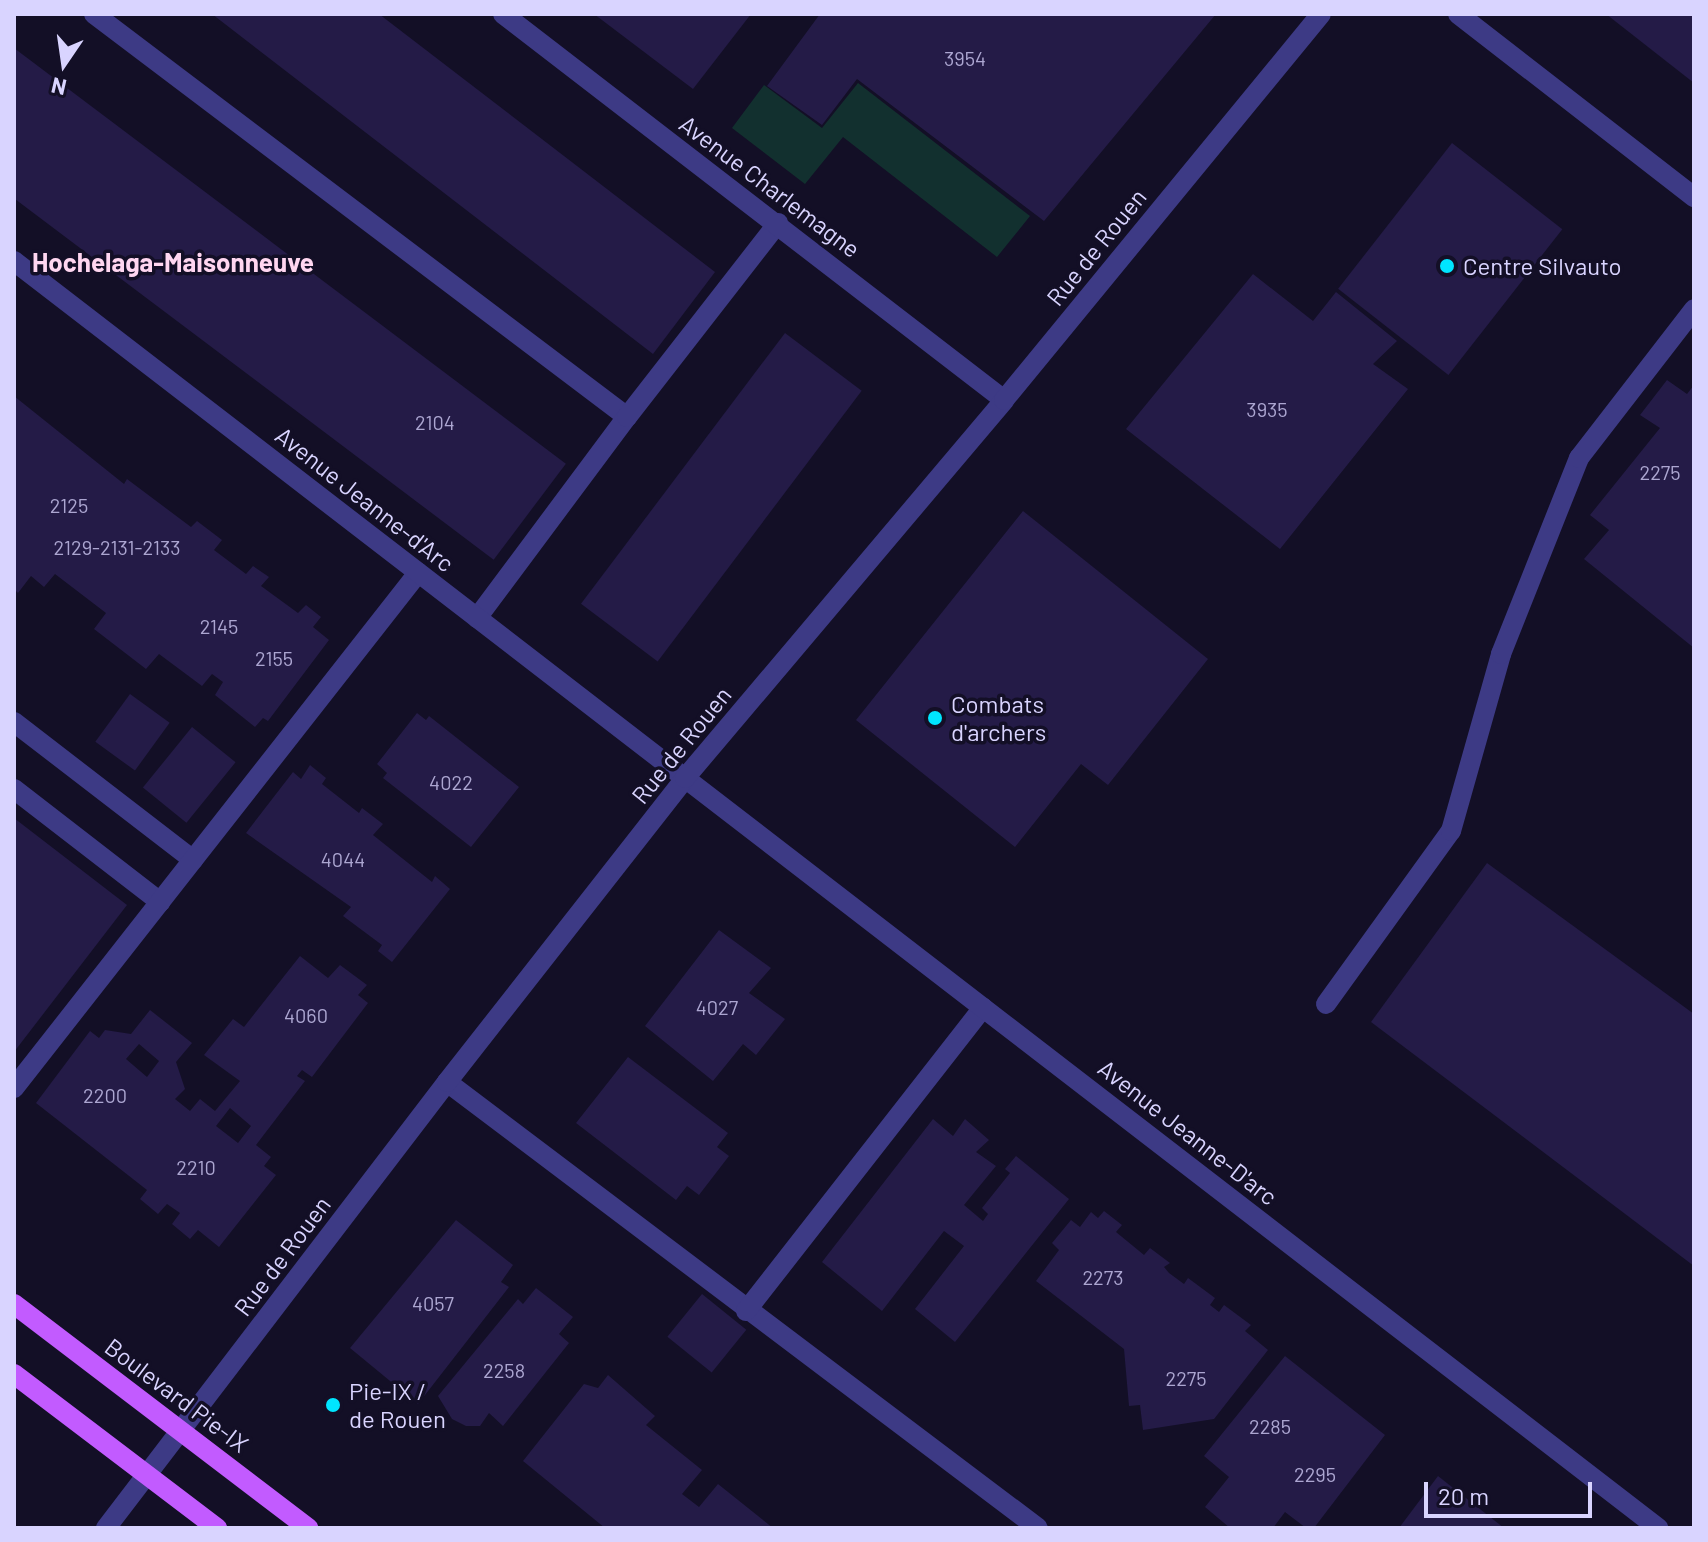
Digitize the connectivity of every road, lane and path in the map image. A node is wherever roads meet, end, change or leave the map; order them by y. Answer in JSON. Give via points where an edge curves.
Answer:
{"nodes":[{"id":1,"x":94,"y":14,"type":"edge"},
{"id":2,"x":503,"y":14,"type":"edge"},
{"id":3,"x":1321,"y":14,"type":"edge"},
{"id":4,"x":1458,"y":14,"type":"edge"},
{"id":5,"x":1694,"y":197,"type":"edge"},
{"id":6,"x":778,"y":223,"type":"junction"},
{"id":7,"x":14,"y":261,"type":"edge"},
{"id":8,"x":1694,"y":309,"type":"edge"},
{"id":9,"x":1004,"y":400,"type":"junction"},
{"id":10,"x":627,"y":417,"type":"junction"},
{"id":11,"x":418,"y":573,"type":"junction"},
{"id":12,"x":477,"y":618,"type":"junction"},
{"id":13,"x":14,"y":722,"type":"edge"},
{"id":14,"x":685,"y":778,"type":"junction"},
{"id":15,"x":14,"y":789,"type":"edge"},
{"id":16,"x":193,"y":860,"type":"junction"},
{"id":17,"x":160,"y":902,"type":"junction"},
{"id":18,"x":1326,"y":1004,"type":"dead end"},
{"id":19,"x":983,"y":1008,"type":"junction"},
{"id":20,"x":447,"y":1082,"type":"junction"},
{"id":21,"x":14,"y":1088,"type":"edge"},
{"id":22,"x":14,"y":1304,"type":"edge"},
{"id":23,"x":746,"y":1311,"type":"junction"},
{"id":24,"x":14,"y":1374,"type":"edge"},
{"id":25,"x":178,"y":1430,"type":"junction"},
{"id":26,"x":147,"y":1474,"type":"junction"},
{"id":27,"x":106,"y":1528,"type":"edge"},
{"id":28,"x":217,"y":1528,"type":"edge"},
{"id":29,"x":308,"y":1528,"type":"edge"},
{"id":30,"x":1038,"y":1528,"type":"edge"},
{"id":31,"x":1658,"y":1528,"type":"edge"}],
"edges":[{"from":1,"to":10,"type":"street"},
{"from":2,"to":6,"type":"street","name":"Avenue Charlemagne"},
{"from":3,"to":9,"type":"street","name":"Rue de Rouen"},
{"from":4,"to":5,"type":"street"},
{"from":6,"to":9,"type":"street","name":"Avenue Charlemagne"},
{"from":6,"to":10,"type":"street"},
{"from":7,"to":11,"type":"street","name":"Avenue Jeanne-d'Arc"},
{"from":8,"to":18,"type":"street","via":[[1579,458],[1501,654],[1451,831]]},
{"from":9,"to":14,"type":"street","name":"Rue de Rouen"},
{"from":10,"to":12,"type":"street"},
{"from":11,"to":12,"type":"street","name":"Avenue Jeanne-d'Arc"},
{"from":11,"to":16,"type":"street"},
{"from":12,"to":14,"type":"street","name":"Avenue Jeanne-d'Arc"},
{"from":13,"to":16,"type":"street"},
{"from":14,"to":19,"type":"street","name":"Avenue Jeanne-D'arc"},
{"from":14,"to":20,"type":"street","name":"Rue de Rouen"},
{"from":15,"to":17,"type":"street"},
{"from":16,"to":17,"type":"street"},
{"from":17,"to":21,"type":"street"},
{"from":19,"to":23,"type":"street"},
{"from":19,"to":31,"type":"street","name":"Avenue Jeanne-D'arc"},
{"from":20,"to":23,"type":"street"},
{"from":20,"to":25,"type":"street","name":"Rue de Rouen"},
{"from":22,"to":25,"type":"main road","name":"Boulevard Pie-IX"},
{"from":23,"to":30,"type":"street"},
{"from":24,"to":26,"type":"main road"},
{"from":25,"to":26,"type":"street","name":"Rue de Rouen"},
{"from":25,"to":29,"type":"main road","name":"Boulevard Pie-IX"},
{"from":26,"to":27,"type":"street","name":"Rue de Rouen"},
{"from":26,"to":28,"type":"main road"}]}
